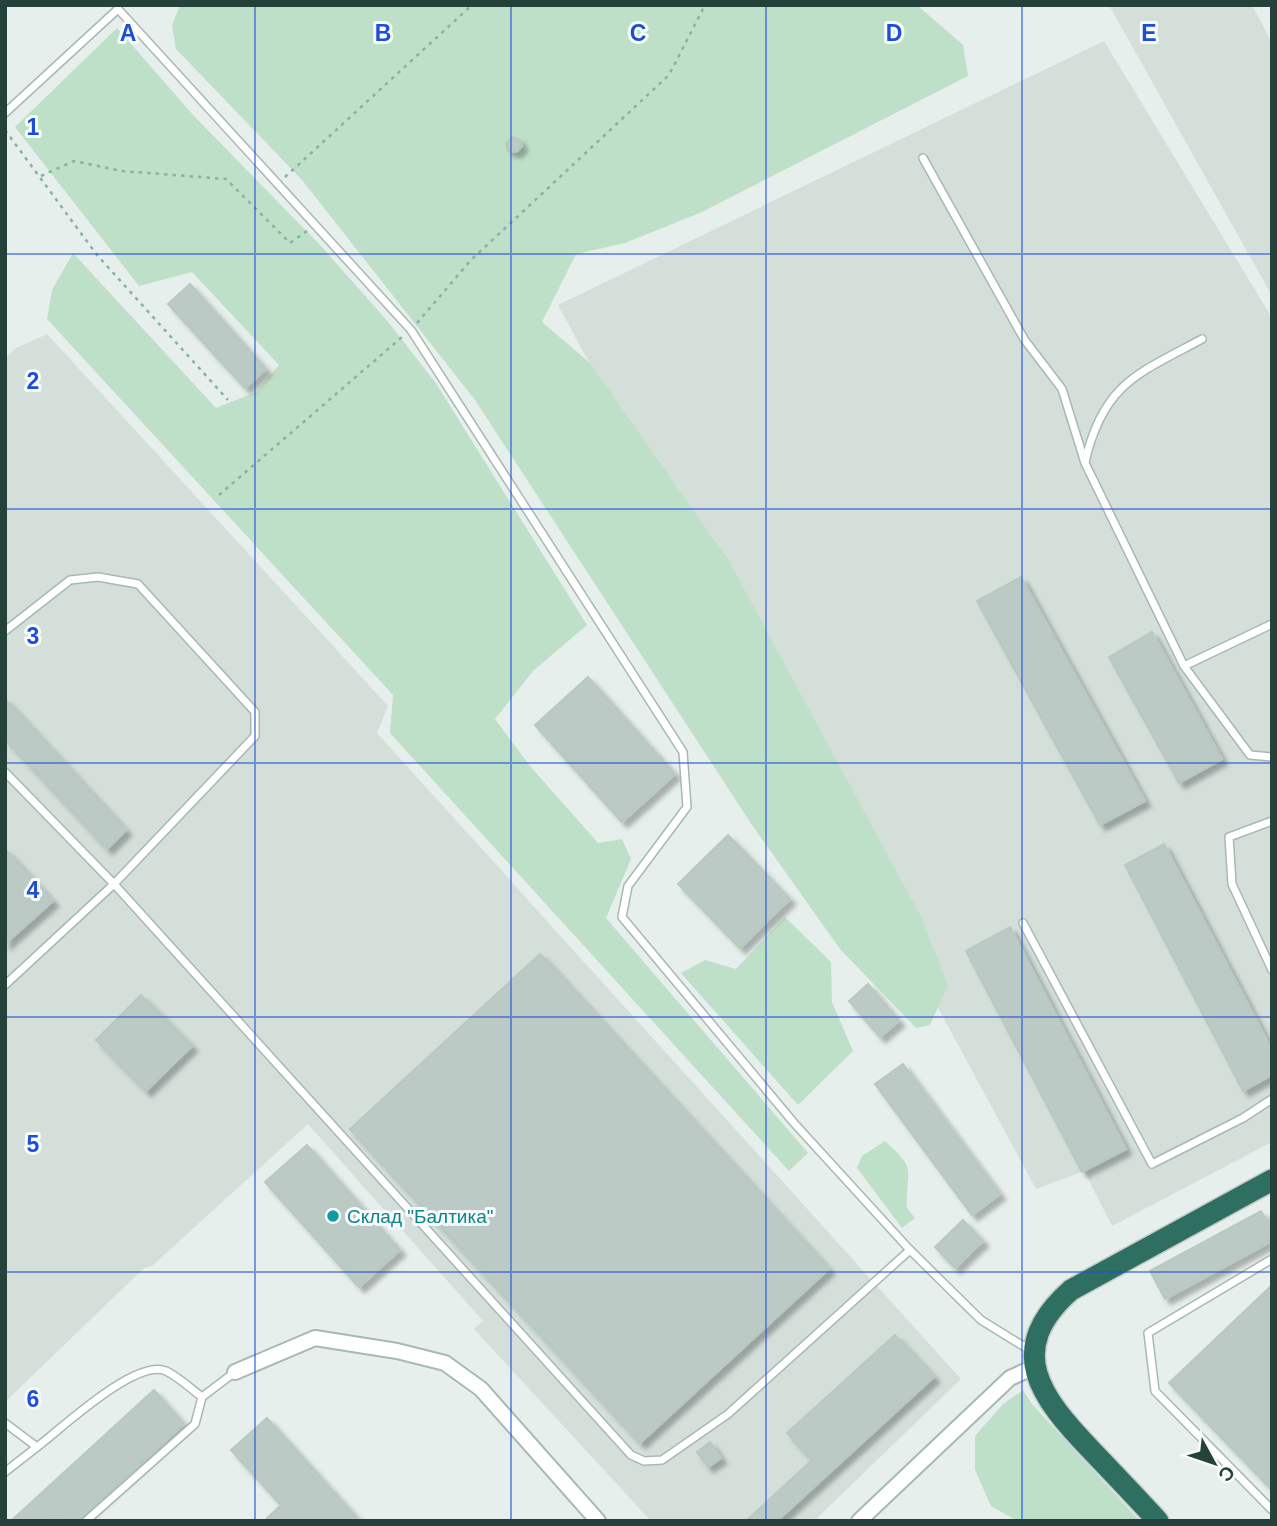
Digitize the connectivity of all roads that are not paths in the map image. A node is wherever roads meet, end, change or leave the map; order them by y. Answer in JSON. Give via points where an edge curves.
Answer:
{"nodes":[{"id":1,"x":5,"y":113,"type":"edge"},
{"id":2,"x":923,"y":158,"type":"dead end"},
{"id":3,"x":1202,"y":339,"type":"dead end"},
{"id":4,"x":1085,"y":463,"type":"junction"},
{"id":5,"x":1272,"y":624,"type":"edge"},
{"id":6,"x":5,"y":631,"type":"edge"},
{"id":7,"x":1184,"y":666,"type":"junction"},
{"id":8,"x":1272,"y":757,"type":"edge"},
{"id":9,"x":5,"y":772,"type":"edge"},
{"id":10,"x":1272,"y":821,"type":"edge"},
{"id":11,"x":114,"y":884,"type":"junction"},
{"id":12,"x":1023,"y":923,"type":"dead end"},
{"id":13,"x":1272,"y":970,"type":"edge"},
{"id":14,"x":5,"y":985,"type":"edge"},
{"id":15,"x":1272,"y":1098,"type":"edge"},
{"id":16,"x":1272,"y":1180,"type":"edge"},
{"id":17,"x":910,"y":1250,"type":"junction"},
{"id":18,"x":1272,"y":1259,"type":"edge"},
{"id":19,"x":1033,"y":1360,"type":"junction"},
{"id":20,"x":235,"y":1372,"type":"joint"},
{"id":21,"x":202,"y":1397,"type":"junction"},
{"id":22,"x":5,"y":1423,"type":"edge"},
{"id":23,"x":37,"y":1447,"type":"junction"},
{"id":24,"x":5,"y":1472,"type":"edge"},
{"id":25,"x":1272,"y":1510,"type":"edge"},
{"id":26,"x":86,"y":1521,"type":"edge"},
{"id":27,"x":598,"y":1521,"type":"edge"},
{"id":28,"x":859,"y":1521,"type":"edge"},
{"id":29,"x":1158,"y":1521,"type":"edge"}],
"edges":[{"from":1,"to":17,"type":"lane","via":[[118,9],[411,330],[683,752],[687,807],[628,886],[622,917],[794,1123]]},
{"from":2,"to":4,"type":"lane","via":[[1024,339],[1062,389]]},
{"from":3,"to":4,"type":"lane","via":[[1138,373],[1112,395],[1092,430]]},
{"from":4,"to":7,"type":"lane"},
{"from":5,"to":7,"type":"lane"},
{"from":6,"to":11,"type":"lane","via":[[70,580],[98,577],[138,584],[255,712],[255,736]]},
{"from":7,"to":8,"type":"lane","via":[[1250,755]]},
{"from":9,"to":11,"type":"lane"},
{"from":10,"to":13,"type":"lane","via":[[1229,837],[1232,884]]},
{"from":11,"to":14,"type":"lane"},
{"from":11,"to":17,"type":"lane","via":[[631,1455],[644,1461],[662,1460],[728,1413]]},
{"from":12,"to":15,"type":"lane","via":[[1152,1164],[1243,1118]]},
{"from":16,"to":19,"type":"highway","via":[[1071,1290],[1041,1324]]},
{"from":17,"to":19,"type":"lane","via":[[981,1320]]},
{"from":18,"to":25,"type":"lane","via":[[1149,1333],[1155,1391]]},
{"from":19,"to":28,"type":"street"},
{"from":19,"to":29,"type":"highway","via":[[1040,1386],[1065,1423]]},
{"from":20,"to":21,"type":"lane"},
{"from":20,"to":27,"type":"street","via":[[314,1339],[445,1363],[481,1389]]},
{"from":21,"to":23,"type":"lane","via":[[165,1371],[147,1370],[117,1383]]},
{"from":21,"to":26,"type":"lane","via":[[195,1424]]},
{"from":22,"to":23,"type":"lane"},
{"from":23,"to":24,"type":"lane"}]}
